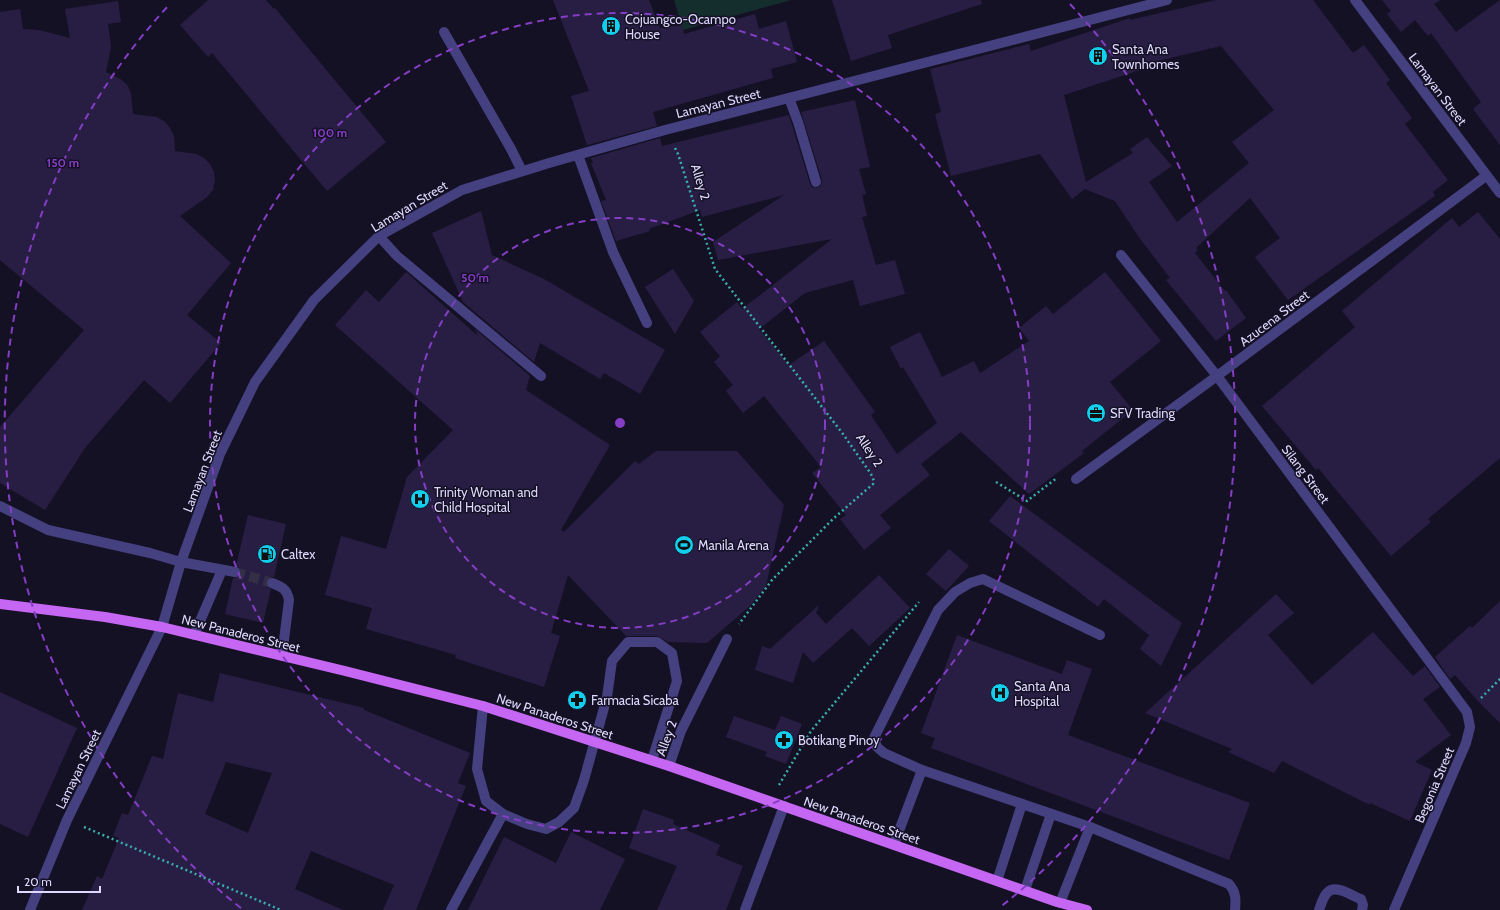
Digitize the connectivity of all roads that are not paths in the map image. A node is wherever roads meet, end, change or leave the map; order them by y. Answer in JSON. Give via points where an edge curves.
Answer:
{"nodes":[{"id":1,"x":1167,"y":0,"type":"edge"},
{"id":2,"x":1355,"y":0,"type":"edge"},
{"id":3,"x":444,"y":32,"type":"dead end"},
{"id":4,"x":789,"y":98,"type":"junction"},
{"id":5,"x":578,"y":155,"type":"junction"},
{"id":6,"x":522,"y":171,"type":"junction"},
{"id":7,"x":1486,"y":176,"type":"junction"},
{"id":8,"x":816,"y":182,"type":"dead end"},
{"id":9,"x":1500,"y":193,"type":"edge"},
{"id":10,"x":379,"y":236,"type":"junction"},
{"id":11,"x":1121,"y":255,"type":"dead end"},
{"id":12,"x":647,"y":323,"type":"dead end"},
{"id":13,"x":541,"y":376,"type":"dead end"},
{"id":14,"x":1217,"y":376,"type":"junction"},
{"id":15,"x":1076,"y":479,"type":"road end"},
{"id":16,"x":0,"y":506,"type":"edge"},
{"id":17,"x":181,"y":562,"type":"junction"},
{"id":18,"x":222,"y":570,"type":"junction"},
{"id":19,"x":235,"y":572,"type":"tunnel mouth"},
{"id":20,"x":272,"y":583,"type":"tunnel mouth"},
{"id":21,"x":0,"y":604,"type":"edge"},
{"id":22,"x":162,"y":627,"type":"junction"},
{"id":23,"x":194,"y":635,"type":"junction"},
{"id":24,"x":1100,"y":635,"type":"dead end"},
{"id":25,"x":727,"y":638,"type":"road end"},
{"id":26,"x":282,"y":656,"type":"junction"},
{"id":27,"x":483,"y":706,"type":"junction"},
{"id":28,"x":1466,"y":712,"type":"joint"},
{"id":29,"x":595,"y":742,"type":"junction"},
{"id":30,"x":652,"y":760,"type":"junction"},
{"id":31,"x":669,"y":766,"type":"junction"},
{"id":32,"x":922,"y":770,"type":"junction"},
{"id":33,"x":1022,"y":804,"type":"junction"},
{"id":34,"x":784,"y":806,"type":"junction"},
{"id":35,"x":503,"y":814,"type":"junction"},
{"id":36,"x":1051,"y":814,"type":"junction"},
{"id":37,"x":1090,"y":827,"type":"junction"},
{"id":38,"x":894,"y":844,"type":"junction"},
{"id":39,"x":997,"y":881,"type":"junction"},
{"id":40,"x":1025,"y":890,"type":"junction"},
{"id":41,"x":1060,"y":903,"type":"junction"},
{"id":42,"x":30,"y":910,"type":"edge"},
{"id":43,"x":451,"y":910,"type":"edge"},
{"id":44,"x":744,"y":910,"type":"edge"},
{"id":45,"x":1087,"y":910,"type":"edge"},
{"id":46,"x":1235,"y":910,"type":"edge"},
{"id":47,"x":1319,"y":910,"type":"edge"},
{"id":48,"x":1362,"y":910,"type":"edge"},
{"id":49,"x":1394,"y":910,"type":"edge"}],
"edges":[{"from":1,"to":4,"type":"street","name":"Lamayan Street"},
{"from":2,"to":7,"type":"street","name":"Lamayan Street"},
{"from":3,"to":6,"type":"street"},
{"from":4,"to":5,"type":"street","name":"Lamayan Street"},
{"from":4,"to":8,"type":"street"},
{"from":5,"to":6,"type":"street","name":"Lamayan Street"},
{"from":5,"to":12,"type":"street","via":[[613,252]]},
{"from":6,"to":10,"type":"street","name":"Lamayan Street","via":[[462,190]]},
{"from":7,"to":9,"type":"street","name":"Lamayan Street"},
{"from":7,"to":14,"type":"street","name":"Azucena Street"},
{"from":10,"to":13,"type":"street","via":[[397,256]]},
{"from":10,"to":17,"type":"street","name":"Lamayan Street","via":[[314,300],[255,382],[220,454]]},
{"from":11,"to":14,"type":"street","name":"Silang Street"},
{"from":14,"to":15,"type":"street","name":"Azucena Street"},
{"from":14,"to":28,"type":"street","name":"Silang Street"},
{"from":16,"to":17,"type":"street","via":[[48,530]]},
{"from":17,"to":18,"type":"street"},
{"from":17,"to":22,"type":"street","name":"Lamayan Street"},
{"from":18,"to":19,"type":"street"},
{"from":18,"to":23,"type":"street"},
{"from":20,"to":26,"type":"street","via":[[284,587],[289,600]]},
{"from":21,"to":22,"type":"main road","name":"New Panaderos Street"},
{"from":22,"to":23,"type":"main road","name":"New Panaderos Street"},
{"from":22,"to":42,"type":"street","name":"Lamayan Street","via":[[67,820]]},
{"from":23,"to":26,"type":"main road","name":"New Panaderos Street"},
{"from":24,"to":32,"type":"street","via":[[983,579],[955,592],[938,610],[874,738],[877,747],[884,753]]},
{"from":25,"to":31,"type":"street","name":"Alley 2","via":[[681,731]]},
{"from":26,"to":27,"type":"main road","name":"New Panaderos Street"},
{"from":27,"to":29,"type":"main road","name":"New Panaderos Street"},
{"from":27,"to":35,"type":"street","via":[[477,769],[486,801]]},
{"from":28,"to":49,"type":"street","name":"Begonia Street","via":[[1470,728],[1466,743]]},
{"from":29,"to":30,"type":"main road","name":"New Panaderos Street"},
{"from":29,"to":30,"type":"street","via":[[607,697],[612,661],[628,642],[657,642],[672,653],[677,681]]},
{"from":29,"to":35,"type":"street","via":[[574,808],[559,822],[546,829]]},
{"from":30,"to":31,"type":"main road","name":"New Panaderos Street"},
{"from":31,"to":34,"type":"main road","name":"New Panaderos Street"},
{"from":32,"to":33,"type":"street"},
{"from":32,"to":38,"type":"street"},
{"from":33,"to":36,"type":"street"},
{"from":33,"to":39,"type":"street"},
{"from":34,"to":38,"type":"main road","name":"New Panaderos Street"},
{"from":34,"to":44,"type":"street"},
{"from":35,"to":43,"type":"street"},
{"from":36,"to":37,"type":"street"},
{"from":36,"to":40,"type":"street"},
{"from":37,"to":41,"type":"street"},
{"from":37,"to":46,"type":"street","via":[[1229,884],[1236,898]]},
{"from":38,"to":39,"type":"main road","name":"New Panaderos Street"},
{"from":39,"to":40,"type":"main road","name":"New Panaderos Street"},
{"from":40,"to":41,"type":"main road","name":"New Panaderos Street"},
{"from":41,"to":45,"type":"main road","name":"New Panaderos Street"},
{"from":47,"to":48,"type":"street","via":[[1327,893],[1336,888],[1361,899],[1364,905]]}]}
